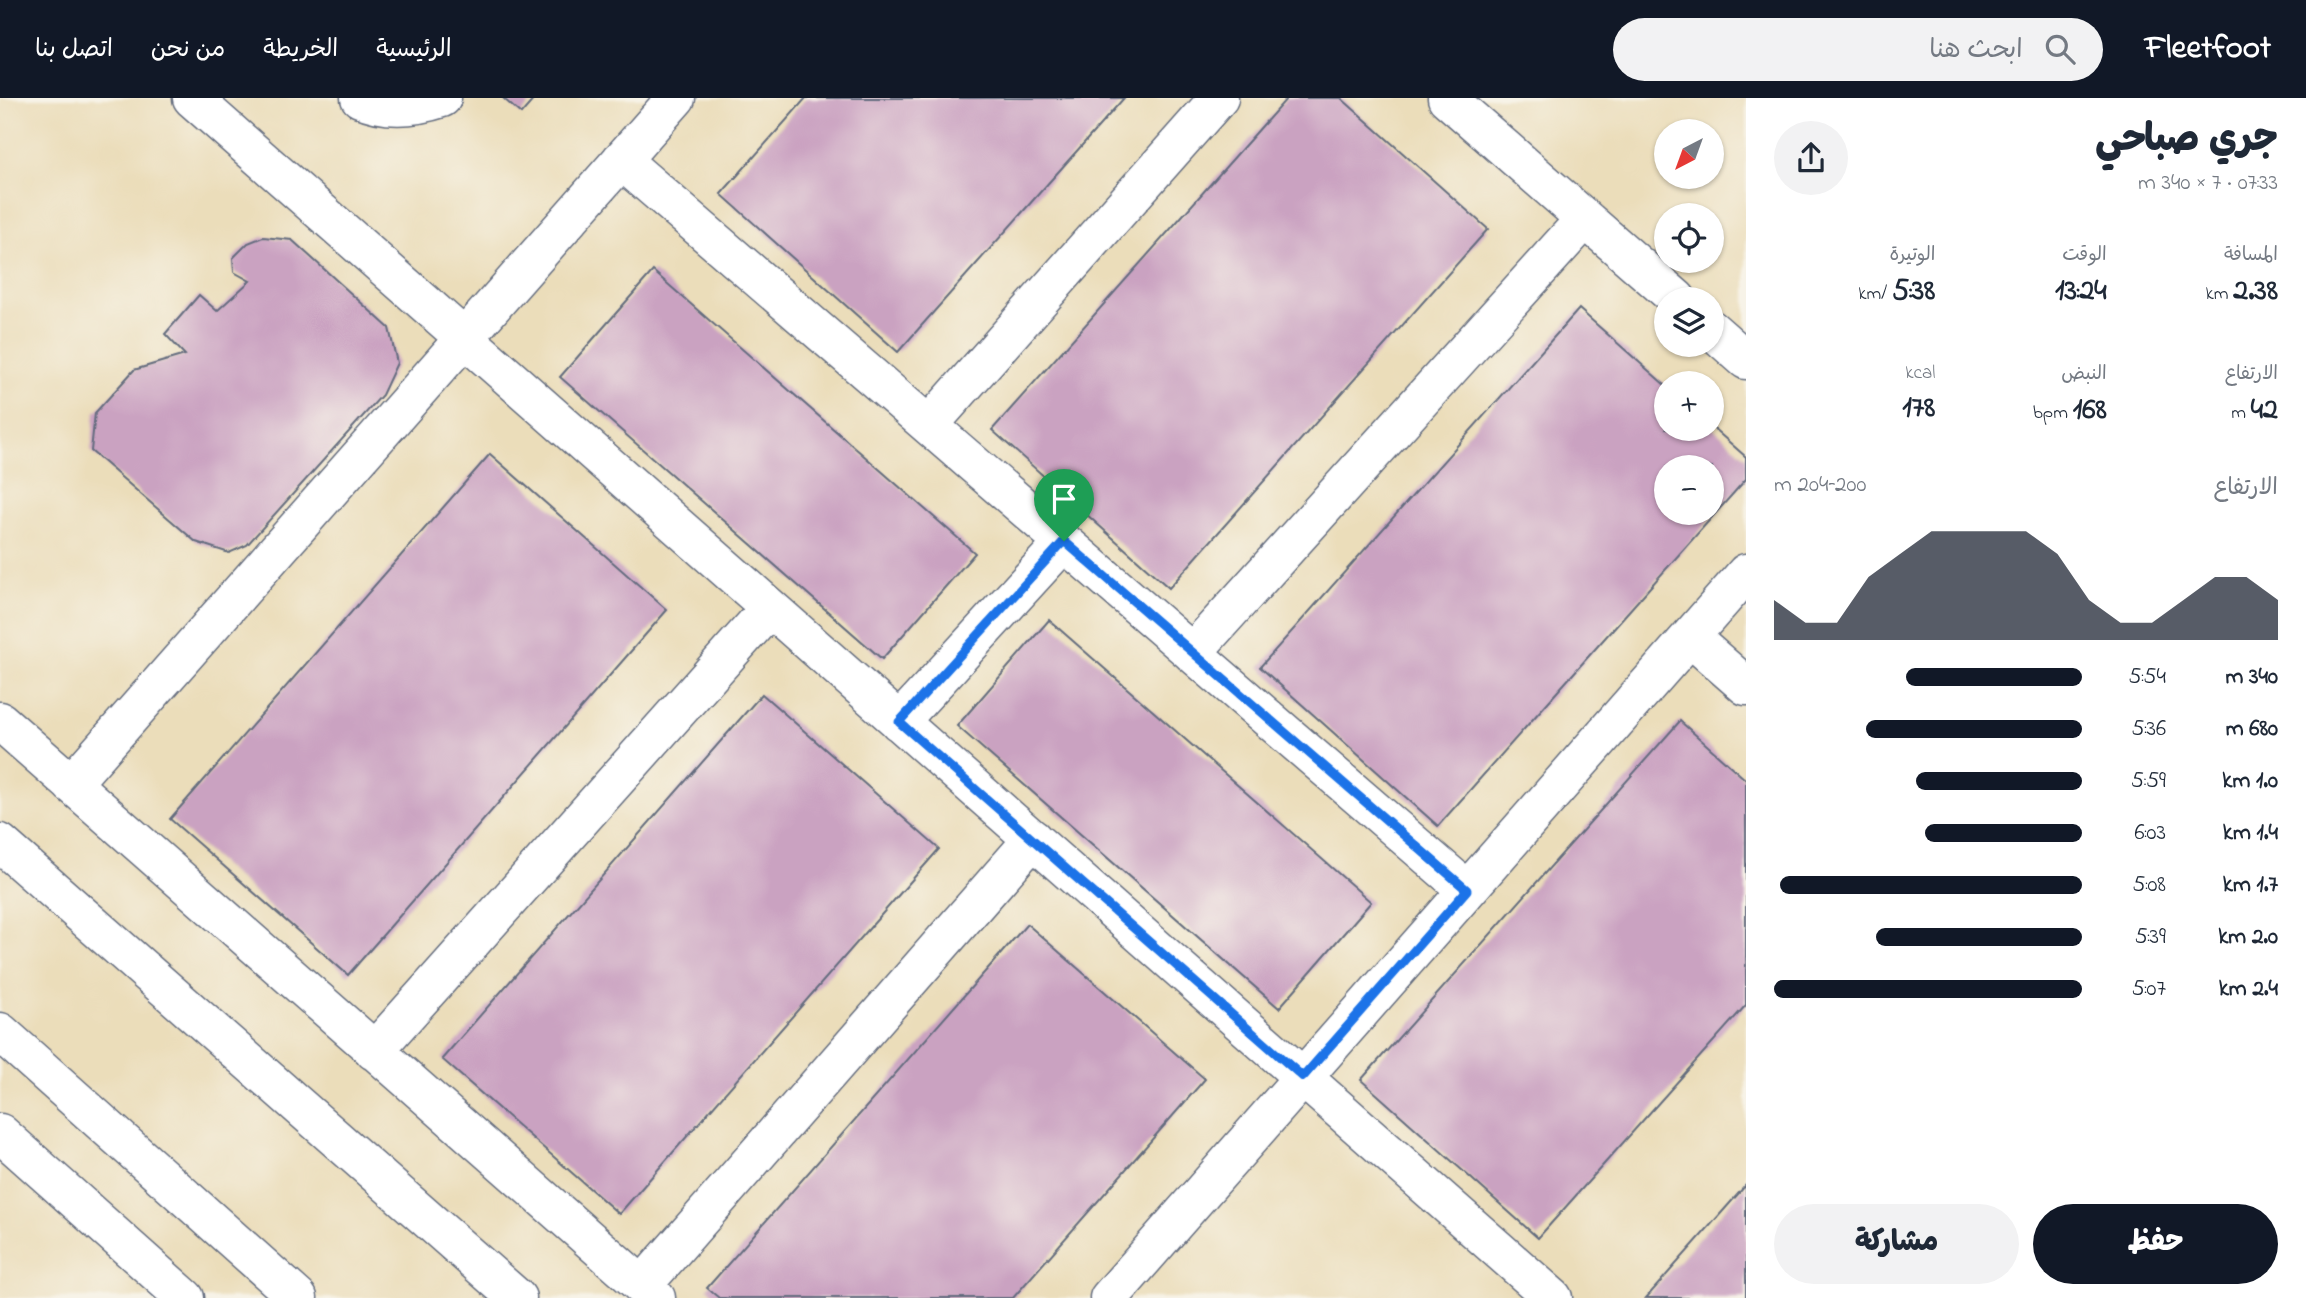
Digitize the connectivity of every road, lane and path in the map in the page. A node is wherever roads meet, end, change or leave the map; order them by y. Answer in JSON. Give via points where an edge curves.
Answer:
{"nodes":[{"id":1,"x":192,"y":98,"type":"edge"},
{"id":2,"x":360,"y":98,"type":"edge"},
{"id":3,"x":442,"y":98,"type":"edge"},
{"id":4,"x":676,"y":98,"type":"edge"},
{"id":5,"x":1219,"y":98,"type":"edge"},
{"id":6,"x":1447,"y":98,"type":"edge"},
{"id":7,"x":621,"y":160,"type":"junction"},
{"id":8,"x":1585,"y":219,"type":"junction"},
{"id":9,"x":1663,"y":287,"type":"edge"},
{"id":10,"x":464,"y":338,"type":"junction"},
{"id":11,"x":1724,"y":341,"type":"edge"},
{"id":12,"x":1746,"y":360,"type":"edge"},
{"id":13,"x":929,"y":425,"type":"junction"},
{"id":14,"x":1064,"y":541,"type":"junction"},
{"id":15,"x":1746,"y":573,"type":"edge"},
{"id":16,"x":771,"y":608,"type":"junction"},
{"id":17,"x":1690,"y":637,"type":"junction"},
{"id":18,"x":1192,"y":653,"type":"junction"},
{"id":19,"x":1746,"y":686,"type":"edge"},
{"id":20,"x":0,"y":721,"type":"edge"},
{"id":21,"x":899,"y":722,"type":"junction"},
{"id":22,"x":71,"y":784,"type":"junction"},
{"id":23,"x":1033,"y":839,"type":"junction"},
{"id":24,"x":0,"y":843,"type":"edge"},
{"id":25,"x":1467,"y":890,"type":"junction"},
{"id":26,"x":0,"y":1032,"type":"edge"},
{"id":27,"x":374,"y":1051,"type":"junction"},
{"id":28,"x":1303,"y":1077,"type":"junction"},
{"id":29,"x":0,"y":1133,"type":"edge"},
{"id":30,"x":649,"y":1292,"type":"edge"},
{"id":31,"x":185,"y":1298,"type":"edge"},
{"id":32,"x":298,"y":1298,"type":"edge"},
{"id":33,"x":517,"y":1298,"type":"edge"},
{"id":34,"x":1109,"y":1298,"type":"edge"},
{"id":35,"x":1553,"y":1298,"type":"edge"}],
"edges":[{"from":1,"to":10,"type":"street"},
{"from":2,"to":3,"type":"street","via":[[406,107]]},
{"from":4,"to":7,"type":"street"},
{"from":5,"to":13,"type":"street"},
{"from":6,"to":8,"type":"street"},
{"from":7,"to":10,"type":"street"},
{"from":7,"to":13,"type":"street"},
{"from":8,"to":9,"type":"street"},
{"from":8,"to":18,"type":"street"},
{"from":10,"to":16,"type":"street"},
{"from":10,"to":22,"type":"street"},
{"from":11,"to":12,"type":"street"},
{"from":13,"to":14,"type":"street"},
{"from":14,"to":18,"type":"street"},
{"from":14,"to":21,"type":"street"},
{"from":15,"to":17,"type":"street"},
{"from":16,"to":21,"type":"street"},
{"from":16,"to":27,"type":"street"},
{"from":17,"to":19,"type":"street"},
{"from":17,"to":25,"type":"street"},
{"from":18,"to":25,"type":"street"},
{"from":20,"to":22,"type":"street"},
{"from":21,"to":23,"type":"street"},
{"from":22,"to":27,"type":"street"},
{"from":23,"to":28,"type":"street"},
{"from":23,"to":30,"type":"street"},
{"from":24,"to":33,"type":"street"},
{"from":25,"to":28,"type":"street"},
{"from":26,"to":32,"type":"street"},
{"from":27,"to":30,"type":"street"},
{"from":28,"to":34,"type":"street"},
{"from":28,"to":35,"type":"street"},
{"from":29,"to":31,"type":"street"}]}
